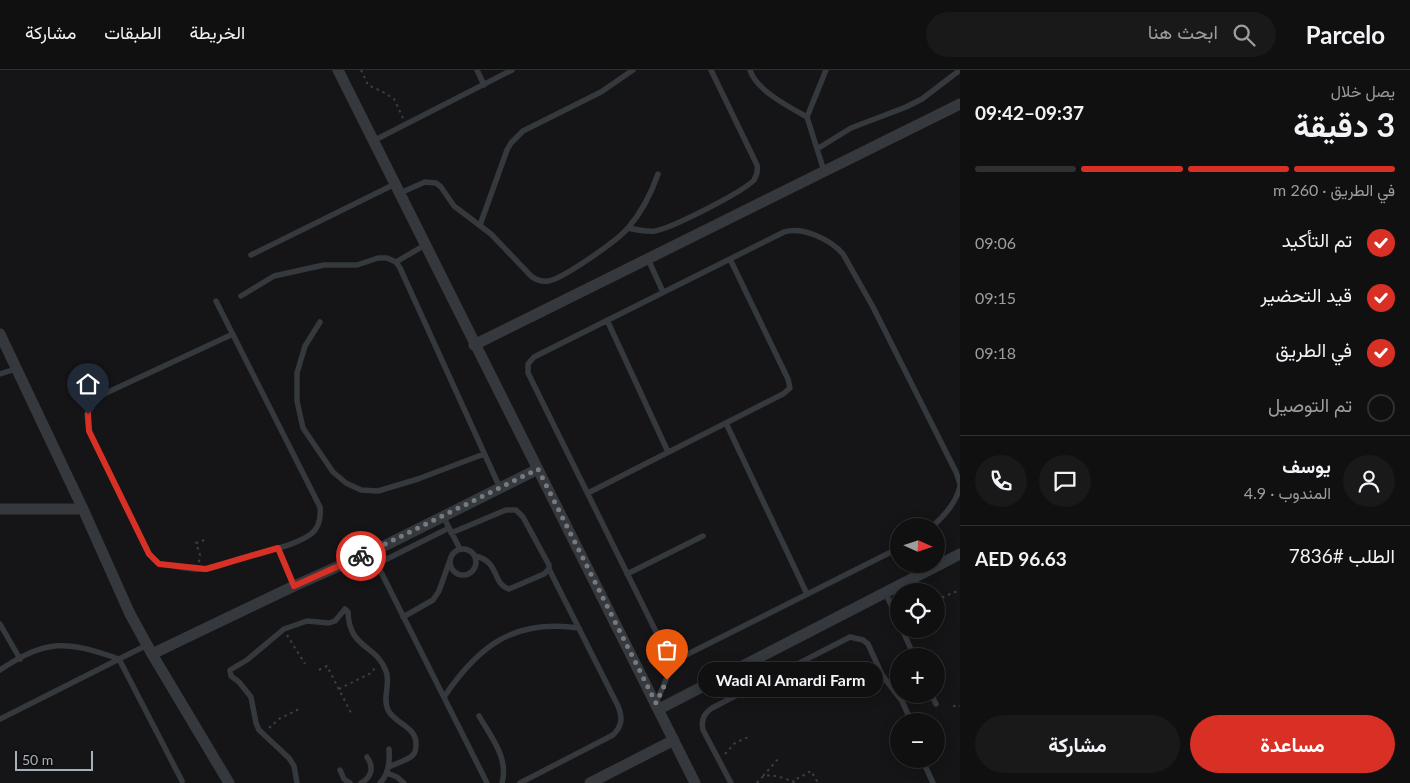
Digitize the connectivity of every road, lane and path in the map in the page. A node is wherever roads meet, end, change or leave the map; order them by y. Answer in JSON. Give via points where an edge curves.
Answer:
{"nodes":[{"id":1,"x":338,"y":70,"type":"edge"},
{"id":2,"x":360,"y":70,"type":"edge"},
{"id":3,"x":476,"y":70,"type":"edge"},
{"id":4,"x":512,"y":70,"type":"edge"},
{"id":5,"x":633,"y":70,"type":"edge"},
{"id":6,"x":711,"y":70,"type":"edge"},
{"id":7,"x":750,"y":70,"type":"edge"},
{"id":8,"x":826,"y":70,"type":"edge"},
{"id":9,"x":960,"y":70,"type":"edge"},
{"id":10,"x":484,"y":85,"type":"junction"},
{"id":11,"x":960,"y":104,"type":"edge"},
{"id":12,"x":807,"y":117,"type":"junction"},
{"id":13,"x":406,"y":124,"type":"junction"},
{"id":14,"x":373,"y":141,"type":"junction"},
{"id":15,"x":817,"y":149,"type":"junction"},
{"id":16,"x":824,"y":171,"type":"junction"},
{"id":17,"x":658,"y":174,"type":"dead end"},
{"id":18,"x":397,"y":188,"type":"junction"},
{"id":19,"x":480,"y":225,"type":"junction"},
{"id":20,"x":628,"y":228,"type":"junction"},
{"id":21,"x":425,"y":245,"type":"junction"},
{"id":22,"x":251,"y":255,"type":"dead end"},
{"id":23,"x":648,"y":259,"type":"junction"},
{"id":24,"x":730,"y":259,"type":"junction"},
{"id":25,"x":396,"y":262,"type":"junction"},
{"id":26,"x":663,"y":292,"type":"junction"},
{"id":27,"x":242,"y":296,"type":"dead end"},
{"id":28,"x":216,"y":301,"type":"dead end"},
{"id":29,"x":607,"y":320,"type":"junction"},
{"id":30,"x":320,"y":322,"type":"dead end"},
{"id":31,"x":0,"y":334,"type":"edge"},
{"id":32,"x":233,"y":334,"type":"junction"},
{"id":33,"x":474,"y":345,"type":"junction"},
{"id":34,"x":16,"y":369,"type":"junction"},
{"id":35,"x":0,"y":374,"type":"edge"},
{"id":36,"x":726,"y":423,"type":"junction"},
{"id":37,"x":668,"y":452,"type":"junction"},
{"id":38,"x":484,"y":454,"type":"junction"},
{"id":39,"x":538,"y":469,"type":"junction"},
{"id":40,"x":960,"y":485,"type":"edge"},
{"id":41,"x":500,"y":488,"type":"junction"},
{"id":42,"x":588,"y":493,"type":"junction"},
{"id":43,"x":84,"y":509,"type":"junction"},
{"id":44,"x":0,"y":510,"type":"edge"},
{"id":45,"x":443,"y":516,"type":"junction"},
{"id":46,"x":941,"y":518,"type":"edge"},
{"id":47,"x":450,"y":530,"type":"junction"},
{"id":48,"x":703,"y":536,"type":"dead end"},
{"id":49,"x":207,"y":539,"type":"dead end"},
{"id":50,"x":278,"y":548,"type":"junction"},
{"id":51,"x":460,"y":549,"type":"junction"},
{"id":52,"x":890,"y":552,"type":"edge"},
{"id":53,"x":960,"y":554,"type":"edge"},
{"id":54,"x":475,"y":556,"type":"junction"},
{"id":55,"x":451,"y":559,"type":"junction"},
{"id":56,"x":548,"y":569,"type":"junction"},
{"id":57,"x":198,"y":570,"type":"junction"},
{"id":58,"x":628,"y":574,"type":"junction"},
{"id":59,"x":294,"y":586,"type":"junction"},
{"id":60,"x":960,"y":590,"type":"edge"},
{"id":61,"x":885,"y":592,"type":"junction"},
{"id":62,"x":807,"y":594,"type":"junction"},
{"id":63,"x":945,"y":596,"type":"edge"},
{"id":64,"x":890,"y":603,"type":"edge"},
{"id":65,"x":403,"y":617,"type":"junction"},
{"id":66,"x":0,"y":624,"type":"edge"},
{"id":67,"x":579,"y":628,"type":"junction"},
{"id":68,"x":284,"y":629,"type":"junction"},
{"id":69,"x":149,"y":649,"type":"junction"},
{"id":70,"x":119,"y":658,"type":"junction"},
{"id":71,"x":20,"y":659,"type":"junction"},
{"id":72,"x":674,"y":661,"type":"junction"},
{"id":73,"x":305,"y":664,"type":"dead end"},
{"id":74,"x":0,"y":670,"type":"edge"},
{"id":75,"x":319,"y":670,"type":"dead end"},
{"id":76,"x":371,"y":673,"type":"dead end"},
{"id":77,"x":339,"y":689,"type":"junction"},
{"id":78,"x":444,"y":697,"type":"junction"},
{"id":79,"x":657,"y":706,"type":"junction"},
{"id":80,"x":953,"y":706,"type":"dead end"},
{"id":81,"x":960,"y":706,"type":"edge"},
{"id":82,"x":301,"y":708,"type":"dead end"},
{"id":83,"x":351,"y":713,"type":"dead end"},
{"id":84,"x":908,"y":713,"type":"edge"},
{"id":85,"x":480,"y":716,"type":"dead end"},
{"id":86,"x":0,"y":719,"type":"edge"},
{"id":87,"x":271,"y":726,"type":"dead end"},
{"id":88,"x":748,"y":737,"type":"dead end"},
{"id":89,"x":674,"y":740,"type":"junction"},
{"id":90,"x":389,"y":749,"type":"dead end"},
{"id":91,"x":716,"y":754,"type":"junction"},
{"id":92,"x":367,"y":757,"type":"dead end"},
{"id":93,"x":779,"y":758,"type":"dead end"},
{"id":94,"x":926,"y":768,"type":"edge"},
{"id":95,"x":340,"y":770,"type":"dead end"},
{"id":96,"x":388,"y":770,"type":"junction"},
{"id":97,"x":763,"y":776,"type":"junction"},
{"id":98,"x":182,"y":781,"type":"dead end"},
{"id":99,"x":794,"y":782,"type":"edge"},
{"id":100,"x":229,"y":783,"type":"edge"},
{"id":101,"x":297,"y":783,"type":"edge"},
{"id":102,"x":350,"y":783,"type":"edge"},
{"id":103,"x":362,"y":783,"type":"edge"},
{"id":104,"x":380,"y":783,"type":"edge"},
{"id":105,"x":404,"y":783,"type":"edge"},
{"id":106,"x":487,"y":783,"type":"edge"},
{"id":107,"x":502,"y":783,"type":"edge"},
{"id":108,"x":520,"y":783,"type":"edge"},
{"id":109,"x":590,"y":783,"type":"edge"},
{"id":110,"x":695,"y":783,"type":"edge"},
{"id":111,"x":731,"y":783,"type":"edge"},
{"id":112,"x":757,"y":783,"type":"edge"},
{"id":113,"x":813,"y":783,"type":"edge"},
{"id":114,"x":933,"y":783,"type":"edge"}],
"edges":[{"from":1,"to":14,"type":"street"},
{"from":2,"to":13,"type":"path","via":[[368,85],[394,99]]},
{"from":3,"to":10,"type":"lane"},
{"from":4,"to":10,"type":"lane"},
{"from":5,"to":19,"type":"lane","via":[[601,92],[516,136],[507,150]]},
{"from":6,"to":20,"type":"lane","via":[[757,165],[756,176],[732,194],[666,228],[641,231]]},
{"from":7,"to":12,"type":"lane","via":[[765,90]]},
{"from":8,"to":12,"type":"lane"},
{"from":9,"to":15,"type":"lane","via":[[922,99],[852,128]]},
{"from":10,"to":13,"type":"lane"},
{"from":11,"to":16,"type":"street"},
{"from":12,"to":15,"type":"lane"},
{"from":13,"to":14,"type":"lane"},
{"from":14,"to":18,"type":"street"},
{"from":15,"to":16,"type":"lane"},
{"from":16,"to":23,"type":"street"},
{"from":17,"to":20,"type":"lane","via":[[648,199]]},
{"from":18,"to":19,"type":"lane","via":[[436,183],[454,206]]},
{"from":18,"to":21,"type":"street"},
{"from":18,"to":22,"type":"lane"},
{"from":19,"to":20,"type":"lane","via":[[531,276],[544,282],[557,278],[604,249]]},
{"from":21,"to":25,"type":"lane"},
{"from":21,"to":33,"type":"street"},
{"from":23,"to":26,"type":"lane"},
{"from":23,"to":33,"type":"street"},
{"from":24,"to":26,"type":"lane"},
{"from":24,"to":36,"type":"lane","via":[[790,383],[787,392]]},
{"from":24,"to":40,"type":"lane","via":[[791,230],[806,232],[837,248],[872,307]]},
{"from":25,"to":27,"type":"lane","via":[[378,258],[358,265],[324,265],[282,273]]},
{"from":25,"to":38,"type":"lane"},
{"from":26,"to":29,"type":"lane"},
{"from":28,"to":32,"type":"lane"},
{"from":29,"to":37,"type":"lane"},
{"from":29,"to":42,"type":"lane","via":[[534,357],[527,369]]},
{"from":30,"to":38,"type":"lane","via":[[302,355],[297,373],[297,401],[304,428],[334,472],[346,483],[361,490],[378,491]]},
{"from":31,"to":34,"type":"street"},
{"from":32,"to":50,"type":"lane","via":[[320,507],[320,522],[311,534]]},
{"from":32,"to":57,"type":"lane","via":[[106,393],[98,398],[88,414],[89,431],[149,554],[159,564]]},
{"from":33,"to":39,"type":"street"},
{"from":34,"to":35,"type":"lane"},
{"from":34,"to":43,"type":"street"},
{"from":36,"to":37,"type":"lane"},
{"from":36,"to":62,"type":"lane"},
{"from":37,"to":42,"type":"lane"},
{"from":38,"to":41,"type":"lane"},
{"from":39,"to":41,"type":"street"},
{"from":39,"to":79,"type":"street"},
{"from":40,"to":46,"type":"lane","via":[[956,498]]},
{"from":41,"to":45,"type":"street"},
{"from":42,"to":58,"type":"lane"},
{"from":43,"to":44,"type":"street"},
{"from":43,"to":69,"type":"street","via":[[112,576]]},
{"from":45,"to":47,"type":"lane"},
{"from":45,"to":59,"type":"street"},
{"from":47,"to":51,"type":"lane"},
{"from":47,"to":56,"type":"lane","via":[[506,510],[516,510],[523,517],[549,565]]},
{"from":47,"to":65,"type":"lane","via":[[379,565]]},
{"from":48,"to":58,"type":"lane"},
{"from":49,"to":57,"type":"path","via":[[196,543],[200,555]]},
{"from":50,"to":57,"type":"lane"},
{"from":50,"to":59,"type":"lane"},
{"from":51,"to":54,"type":"lane"},
{"from":51,"to":55,"type":"lane","via":[[452,554]]},
{"from":52,"to":62,"type":"lane"},
{"from":53,"to":61,"type":"street"},
{"from":54,"to":55,"type":"lane","via":[[474,569],[463,575],[454,571]]},
{"from":54,"to":56,"type":"lane","via":[[487,560],[502,586],[509,589],[544,574]]},
{"from":55,"to":65,"type":"lane","via":[[433,600]]},
{"from":56,"to":67,"type":"lane"},
{"from":58,"to":72,"type":"lane","via":[[668,656]]},
{"from":59,"to":69,"type":"street"},
{"from":60,"to":63,"type":"path"},
{"from":61,"to":64,"type":"lane"},
{"from":61,"to":79,"type":"street"},
{"from":62,"to":72,"type":"lane"},
{"from":65,"to":78,"type":"lane"},
{"from":66,"to":71,"type":"lane"},
{"from":67,"to":78,"type":"lane","via":[[545,626],[496,641],[467,666]]},
{"from":67,"to":108,"type":"lane","via":[[618,706],[621,722],[613,735]]},
{"from":68,"to":73,"type":"path"},
{"from":68,"to":96,"type":"lane","via":[[307,621],[329,624],[347,610],[353,635],[386,670],[388,710],[415,736],[413,755]]},
{"from":68,"to":101,"type":"lane","via":[[247,660],[231,668],[230,672],[251,697],[260,730],[294,766]]},
{"from":69,"to":70,"type":"lane"},
{"from":69,"to":100,"type":"street"},
{"from":70,"to":71,"type":"lane","via":[[67,644],[46,646]]},
{"from":70,"to":86,"type":"lane"},
{"from":70,"to":98,"type":"lane"},
{"from":71,"to":74,"type":"lane"},
{"from":72,"to":79,"type":"lane"},
{"from":75,"to":77,"type":"path","via":[[327,666]]},
{"from":76,"to":77,"type":"path"},
{"from":77,"to":83,"type":"path"},
{"from":78,"to":106,"type":"lane"},
{"from":79,"to":89,"type":"street"},
{"from":80,"to":81,"type":"path"},
{"from":82,"to":87,"type":"path"},
{"from":84,"to":91,"type":"lane","via":[[882,675],[868,644],[850,637],[708,710],[702,726]]},
{"from":85,"to":107,"type":"lane","via":[[501,754]]},
{"from":88,"to":91,"type":"path","via":[[735,743],[725,754]]},
{"from":89,"to":109,"type":"street"},
{"from":89,"to":110,"type":"street"},
{"from":90,"to":96,"type":"lane"},
{"from":91,"to":111,"type":"lane"},
{"from":92,"to":103,"type":"lane","via":[[371,771]]},
{"from":93,"to":97,"type":"path"},
{"from":94,"to":114,"type":"lane"},
{"from":95,"to":102,"type":"lane"},
{"from":96,"to":104,"type":"lane"},
{"from":96,"to":105,"type":"lane"},
{"from":97,"to":99,"type":"path","via":[[772,775]]},
{"from":97,"to":112,"type":"path"},
{"from":99,"to":113,"type":"path","via":[[812,771],[817,781]]}]}
